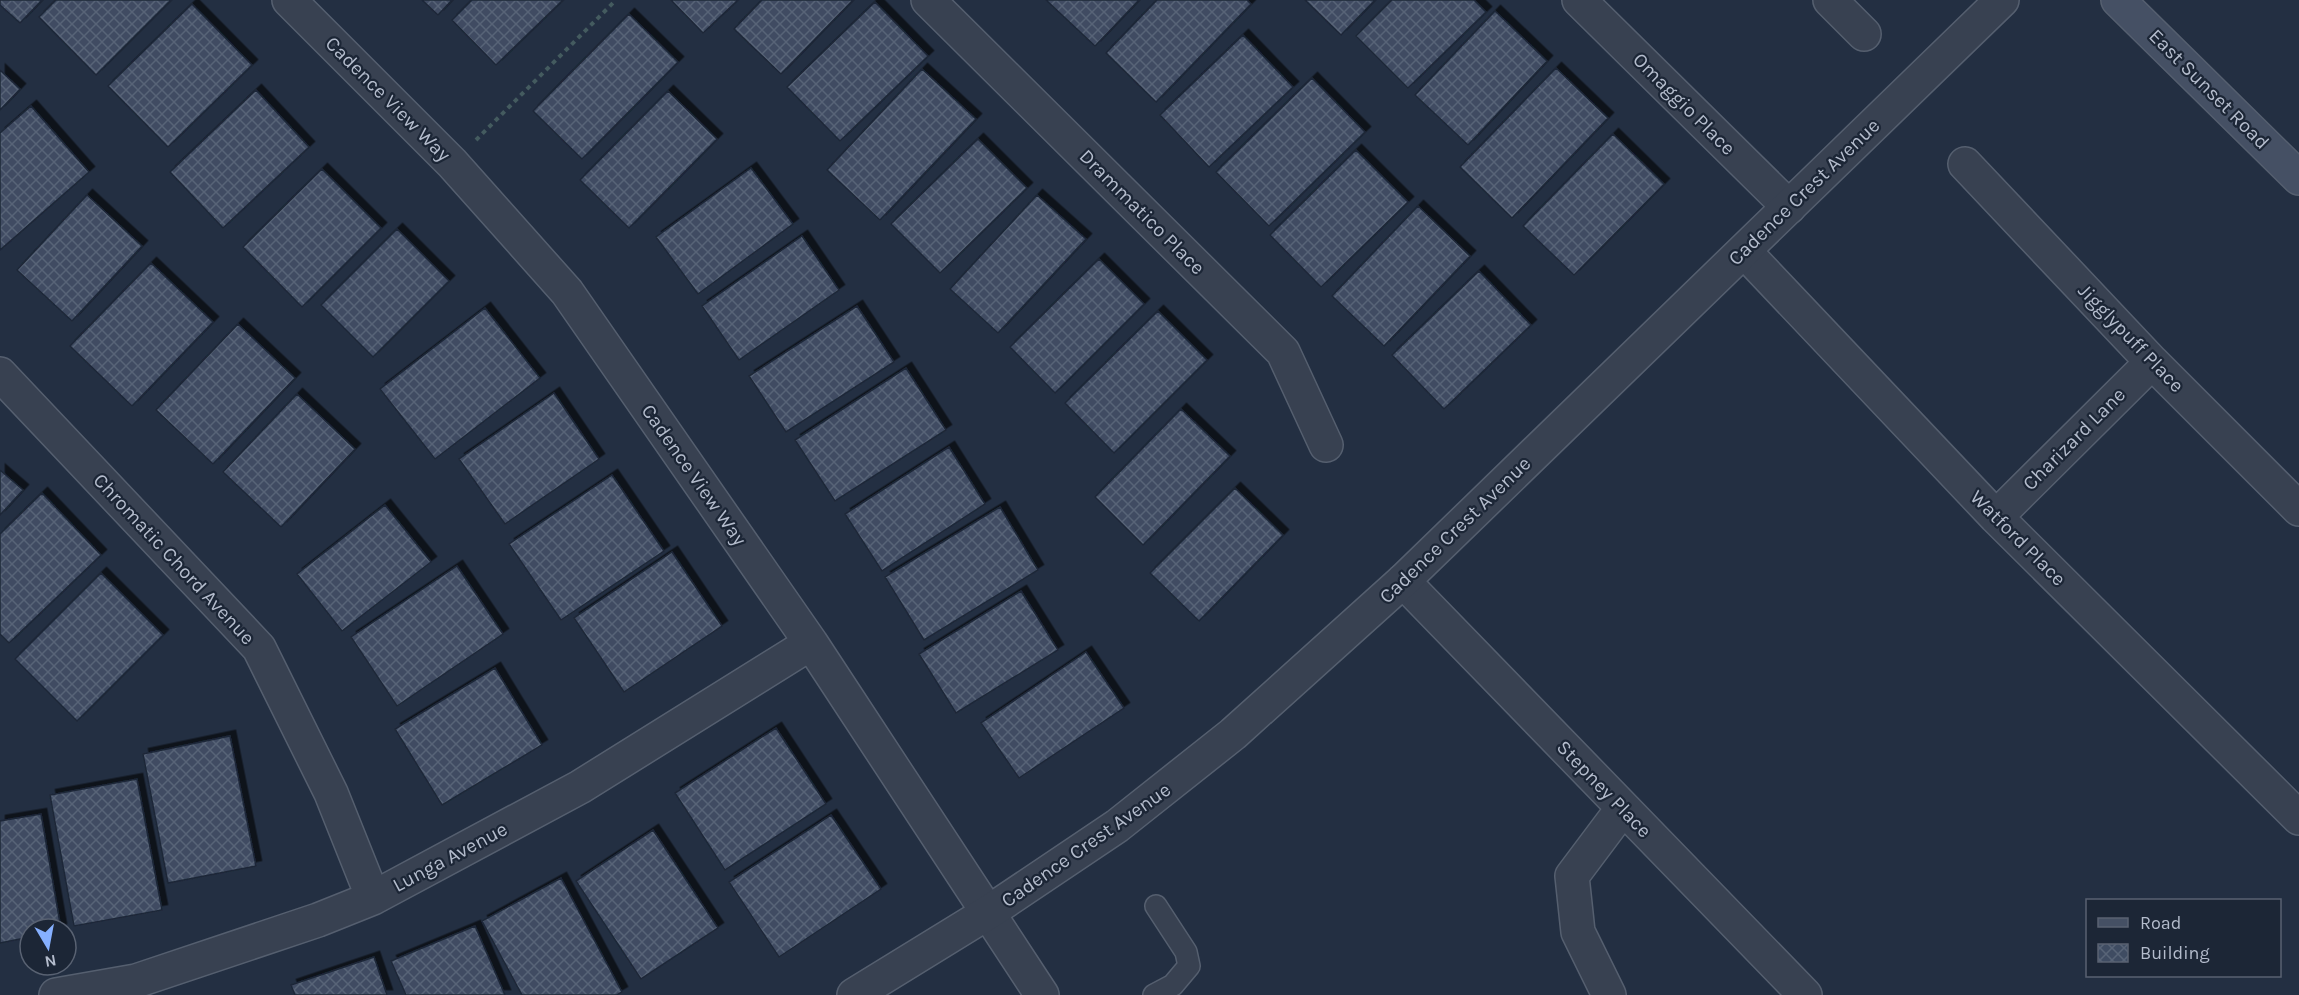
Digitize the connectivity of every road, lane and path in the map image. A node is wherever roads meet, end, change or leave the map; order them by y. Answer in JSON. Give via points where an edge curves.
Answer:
{"nodes":[{"id":1,"x":289,"y":0,"type":"edge"},
{"id":2,"x":616,"y":0,"type":"edge"},
{"id":3,"x":928,"y":0,"type":"edge"},
{"id":4,"x":1579,"y":0,"type":"edge"},
{"id":5,"x":1830,"y":0,"type":"edge"},
{"id":6,"x":2002,"y":0,"type":"edge"},
{"id":7,"x":2118,"y":0,"type":"edge"},
{"id":8,"x":1864,"y":34,"type":"dead end"},
{"id":9,"x":452,"y":163,"type":"junction"},
{"id":10,"x":1965,"y":164,"type":"dead end"},
{"id":11,"x":2299,"y":178,"type":"edge"},
{"id":12,"x":1789,"y":207,"type":"junction"},
{"id":13,"x":1744,"y":251,"type":"junction"},
{"id":14,"x":2152,"y":362,"type":"junction"},
{"id":15,"x":0,"y":374,"type":"edge"},
{"id":16,"x":1326,"y":445,"type":"dead end"},
{"id":17,"x":2299,"y":509,"type":"edge"},
{"id":18,"x":1996,"y":516,"type":"junction"},
{"id":19,"x":1403,"y":581,"type":"junction"},
{"id":20,"x":811,"y":643,"type":"junction"},
{"id":21,"x":1623,"y":808,"type":"junction"},
{"id":22,"x":2299,"y":818,"type":"edge"},
{"id":23,"x":373,"y":898,"type":"junction"},
{"id":24,"x":1156,"y":906,"type":"dead end"},
{"id":25,"x":989,"y":912,"type":"junction"},
{"id":26,"x":56,"y":995,"type":"edge"},
{"id":27,"x":854,"y":995,"type":"edge"},
{"id":28,"x":1042,"y":995,"type":"edge"},
{"id":29,"x":1154,"y":995,"type":"edge"},
{"id":30,"x":1609,"y":995,"type":"edge"},
{"id":31,"x":1805,"y":995,"type":"edge"}],
"edges":[{"from":1,"to":9,"type":"street","name":"Cadence View Way"},
{"from":2,"to":9,"type":"path"},
{"from":3,"to":16,"type":"street","name":"Drammatico Place","via":[[1283,352]]},
{"from":4,"to":12,"type":"street","name":"Omaggio Place"},
{"from":5,"to":8,"type":"street"},
{"from":6,"to":12,"type":"street","name":"Cadence Crest Avenue"},
{"from":7,"to":11,"type":"main road","name":"East Sunset Road"},
{"from":9,"to":20,"type":"street","name":"Cadence View Way","via":[[567,292]]},
{"from":10,"to":14,"type":"street","name":"Jigglypuff Place"},
{"from":12,"to":13,"type":"street","name":"Cadence Crest Avenue"},
{"from":13,"to":18,"type":"street","name":"Watford Place"},
{"from":13,"to":19,"type":"street","name":"Cadence Crest Avenue"},
{"from":14,"to":17,"type":"street","name":"Jigglypuff Place"},
{"from":14,"to":18,"type":"street","name":"Charizard Lane"},
{"from":15,"to":23,"type":"street","name":"Chromatic Chord Avenue","via":[[259,648],[331,793]]},
{"from":18,"to":22,"type":"street","name":"Watford Place"},
{"from":19,"to":21,"type":"street","name":"Stepney Place"},
{"from":19,"to":25,"type":"street","name":"Cadence Crest Avenue","via":[[1179,779]]},
{"from":20,"to":23,"type":"street","name":"Lunga Avenue","via":[[580,787]]},
{"from":20,"to":25,"type":"street","name":"Cadence View Way"},
{"from":21,"to":30,"type":"street","via":[[1572,876],[1578,932]]},
{"from":21,"to":31,"type":"street","name":"Stepney Place"},
{"from":23,"to":26,"type":"street","name":"Lunga Avenue","via":[[136,981]]},
{"from":24,"to":29,"type":"lane","via":[[1186,952],[1189,966],[1173,985]]},
{"from":25,"to":27,"type":"street","name":"Cadence Crest Avenue"},
{"from":25,"to":28,"type":"street","name":"Cadence View Way"}]}
